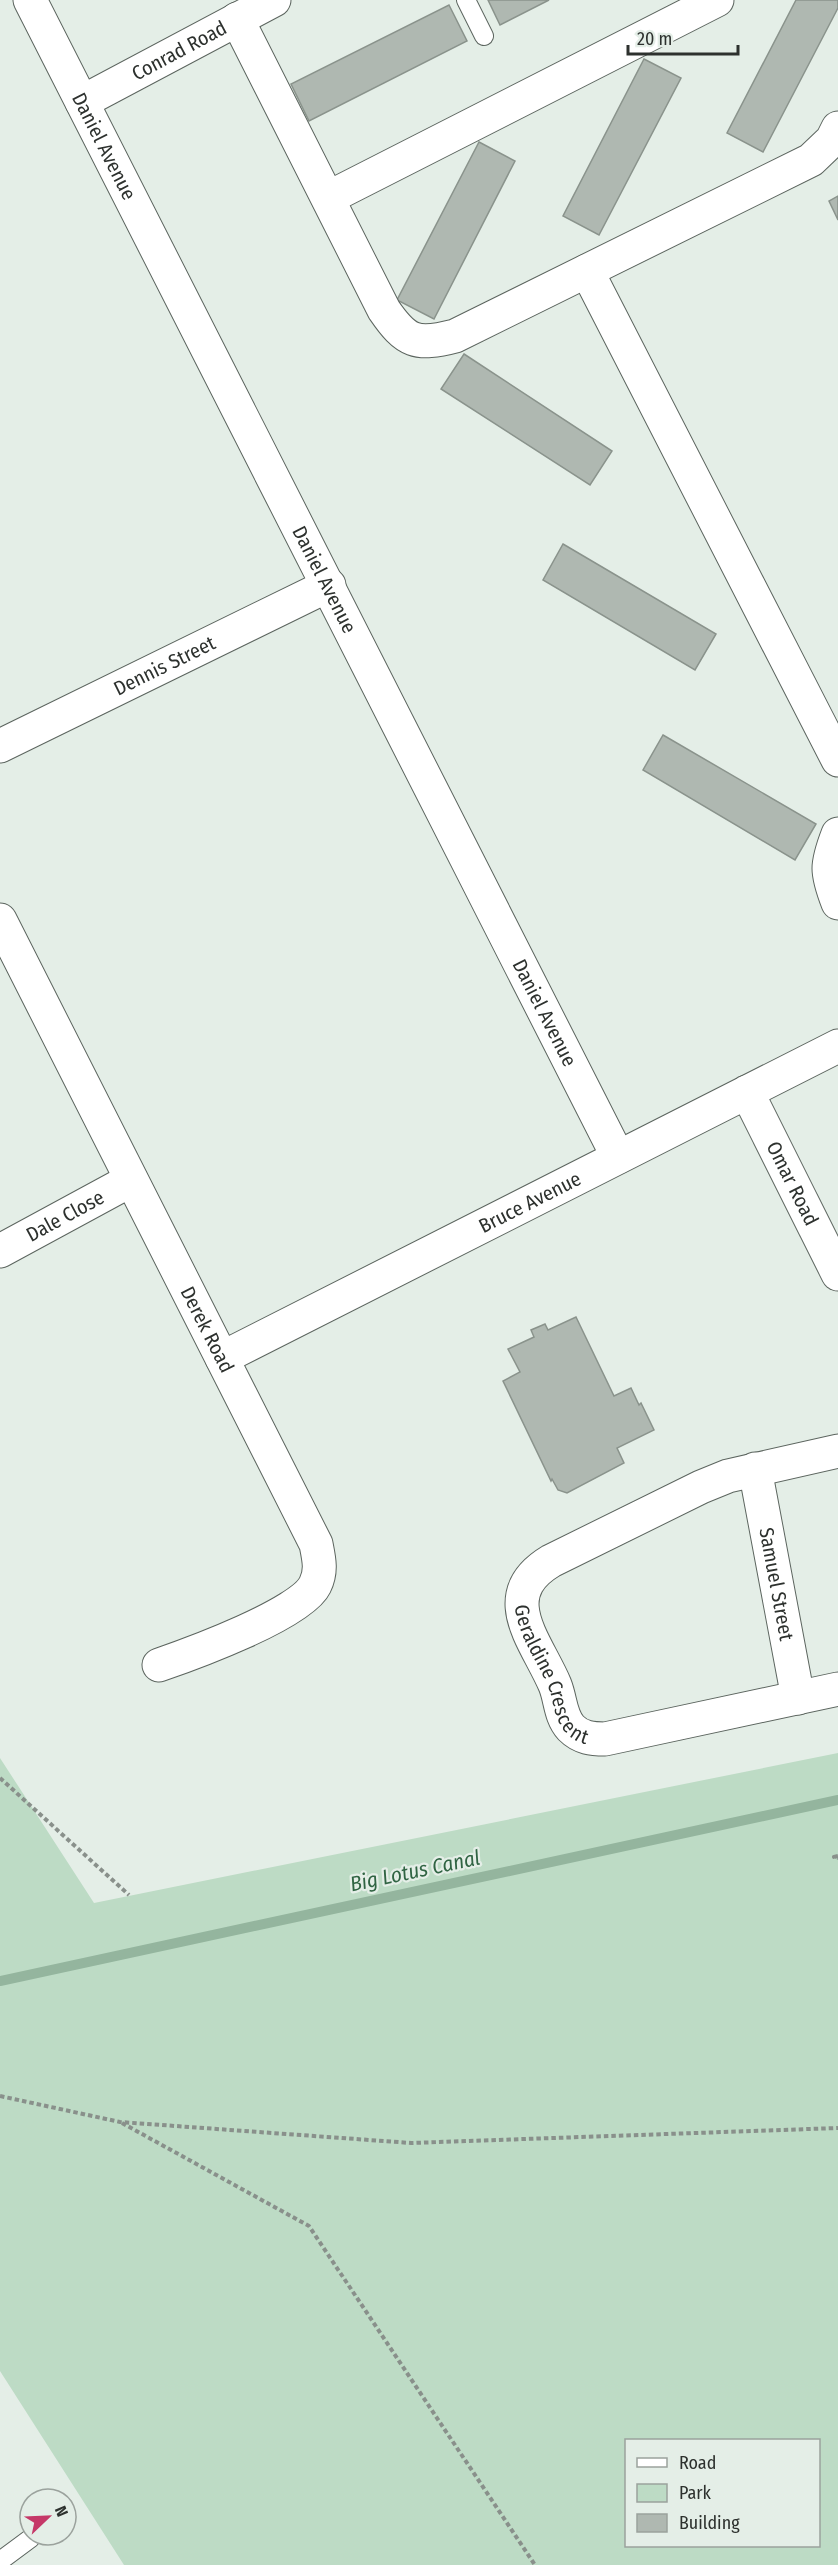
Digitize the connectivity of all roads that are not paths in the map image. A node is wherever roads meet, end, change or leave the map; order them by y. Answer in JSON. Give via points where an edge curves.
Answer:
{"nodes":[{"id":1,"x":30,"y":0,"type":"edge"},
{"id":2,"x":274,"y":0,"type":"edge"},
{"id":3,"x":466,"y":0,"type":"edge"},
{"id":4,"x":717,"y":0,"type":"edge"},
{"id":5,"x":237,"y":19,"type":"junction"},
{"id":6,"x":484,"y":36,"type":"dead end"},
{"id":7,"x":82,"y":102,"type":"junction"},
{"id":8,"x":838,"y":128,"type":"edge"},
{"id":9,"x":328,"y":198,"type":"junction"},
{"id":10,"x":587,"y":271,"type":"junction"},
{"id":11,"x":329,"y":585,"type":"junction"},
{"id":12,"x":0,"y":746,"type":"edge"},
{"id":13,"x":838,"y":760,"type":"edge"},
{"id":14,"x":838,"y":834,"type":"edge"},
{"id":15,"x":838,"y":903,"type":"edge"},
{"id":16,"x":0,"y":920,"type":"edge"},
{"id":17,"x":838,"y":1046,"type":"edge"},
{"id":18,"x":747,"y":1092,"type":"junction"},
{"id":19,"x":618,"y":1158,"type":"junction"},
{"id":20,"x":131,"y":1180,"type":"junction"},
{"id":21,"x":0,"y":1251,"type":"edge"},
{"id":22,"x":838,"y":1274,"type":"edge"},
{"id":23,"x":222,"y":1358,"type":"junction"},
{"id":24,"x":838,"y":1452,"type":"edge"},
{"id":25,"x":755,"y":1470,"type":"junction"},
{"id":26,"x":159,"y":1665,"type":"dead end"},
{"id":27,"x":838,"y":1689,"type":"edge"},
{"id":28,"x":798,"y":1698,"type":"junction"},
{"id":29,"x":19,"y":2547,"type":"edge"},
{"id":30,"x":0,"y":2561,"type":"edge"}],
"edges":[{"from":1,"to":7,"type":"street","name":"Daniel Avenue"},
{"from":2,"to":5,"type":"street","name":"Conrad Road"},
{"from":3,"to":6,"type":"lane"},
{"from":4,"to":9,"type":"street"},
{"from":5,"to":7,"type":"street","name":"Conrad Road"},
{"from":5,"to":9,"type":"street"},
{"from":7,"to":11,"type":"street","name":"Daniel Avenue"},
{"from":8,"to":10,"type":"street","via":[[832,140],[811,160]]},
{"from":9,"to":10,"type":"street","via":[[384,309],[397,329],[414,340],[430,343],[455,336]]},
{"from":10,"to":13,"type":"street"},
{"from":11,"to":12,"type":"street","name":"Dennis Street"},
{"from":11,"to":19,"type":"street","name":"Daniel Avenue"},
{"from":14,"to":15,"type":"street","via":[[828,861]]},
{"from":16,"to":20,"type":"street","name":"Derek Road"},
{"from":17,"to":18,"type":"street","name":"Bruce Avenue"},
{"from":18,"to":19,"type":"street","name":"Bruce Avenue"},
{"from":18,"to":22,"type":"street","name":"Omar Road"},
{"from":19,"to":23,"type":"street","name":"Bruce Avenue"},
{"from":20,"to":21,"type":"street","name":"Dale Close"},
{"from":20,"to":23,"type":"street","name":"Derek Road"},
{"from":23,"to":26,"type":"street","name":"Derek Road","via":[[307,1523],[321,1567],[314,1587],[294,1604],[219,1644]]},
{"from":24,"to":25,"type":"street","name":"Geraldine Crescent"},
{"from":25,"to":28,"type":"street","name":"Samuel Street"},
{"from":25,"to":28,"type":"street","name":"Geraldine Crescent","via":[[701,1486],[542,1567],[527,1584],[524,1623],[555,1686],[564,1718],[582,1736],[605,1739]]},
{"from":27,"to":28,"type":"street","name":"Geraldine Crescent"},
{"from":29,"to":30,"type":"lane"}]}
